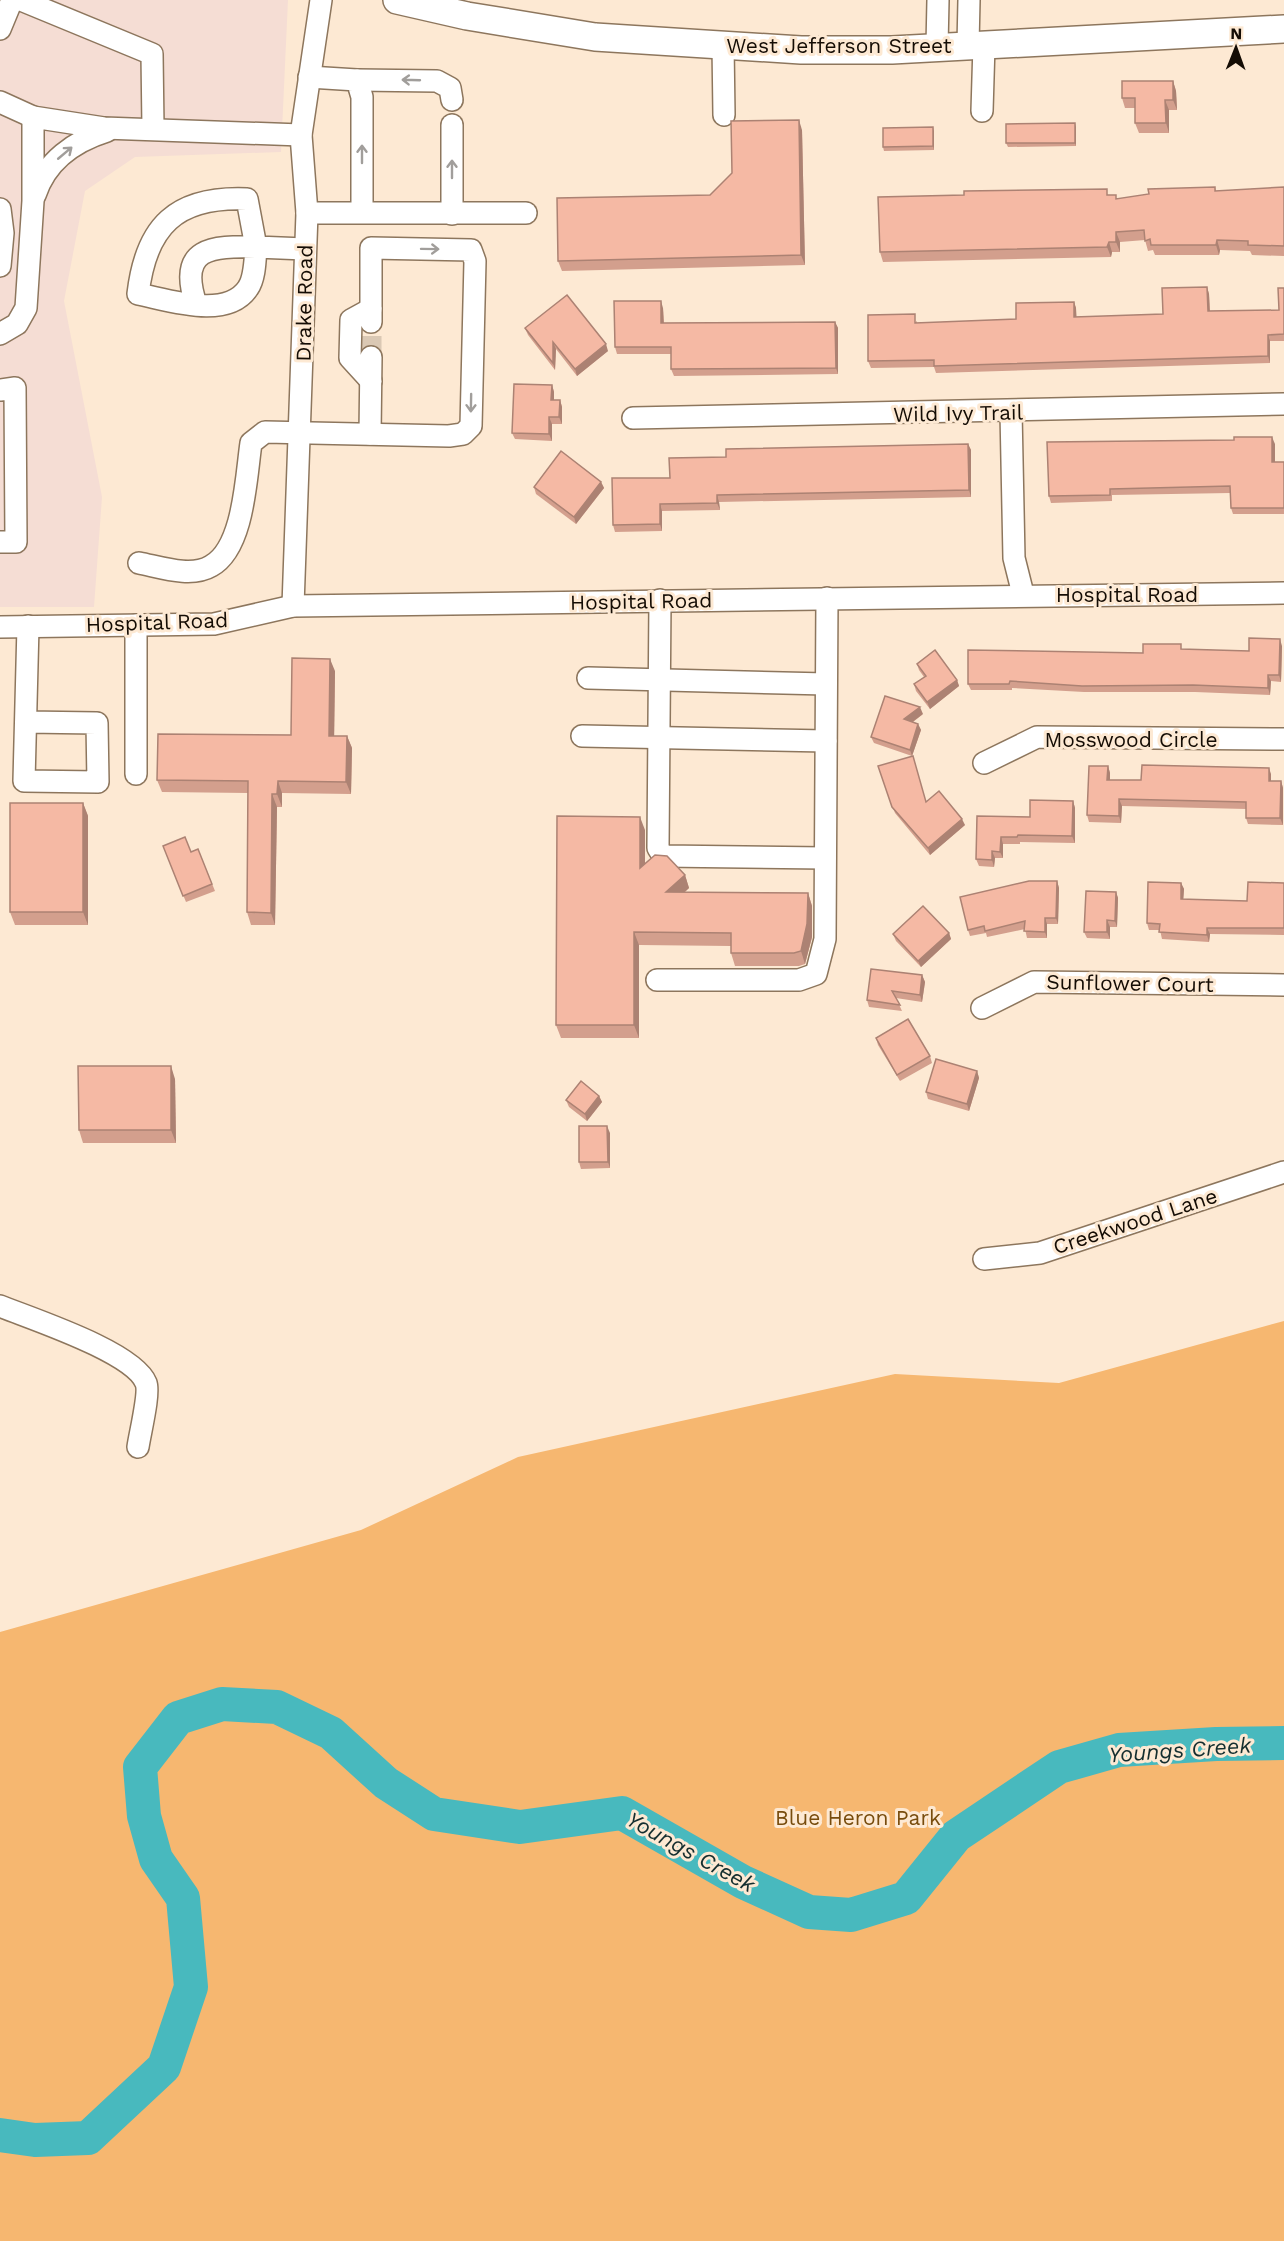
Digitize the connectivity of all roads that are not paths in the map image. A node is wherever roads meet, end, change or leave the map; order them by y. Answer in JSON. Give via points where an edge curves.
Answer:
{"nodes":[{"id":1,"x":12,"y":0,"type":"edge"},
{"id":2,"x":21,"y":0,"type":"edge"},
{"id":3,"x":321,"y":0,"type":"edge"},
{"id":4,"x":397,"y":0,"type":"edge"},
{"id":5,"x":938,"y":0,"type":"edge"},
{"id":6,"x":969,"y":0,"type":"edge"},
{"id":7,"x":0,"y":28,"type":"edge"},
{"id":8,"x":1284,"y":29,"type":"edge"},
{"id":9,"x":723,"y":45,"type":"junction"},
{"id":10,"x":976,"y":45,"type":"junction"},
{"id":11,"x":938,"y":46,"type":"junction"},
{"id":12,"x":309,"y":77,"type":"junction"},
{"id":13,"x":357,"y":80,"type":"junction"},
{"id":14,"x":452,"y":100,"type":"dead end"},
{"id":15,"x":0,"y":102,"type":"edge"},
{"id":16,"x":982,"y":111,"type":"dead end"},
{"id":17,"x":724,"y":115,"type":"dead end"},
{"id":18,"x":33,"y":117,"type":"junction"},
{"id":19,"x":452,"y":125,"type":"dead end"},
{"id":20,"x":117,"y":128,"type":"junction"},
{"id":21,"x":153,"y":128,"type":"junction"},
{"id":22,"x":301,"y":135,"type":"junction"},
{"id":23,"x":33,"y":201,"type":"junction"},
{"id":24,"x":0,"y":209,"type":"edge"},
{"id":25,"x":362,"y":212,"type":"junction"},
{"id":26,"x":307,"y":213,"type":"junction"},
{"id":27,"x":452,"y":213,"type":"junction"},
{"id":28,"x":526,"y":213,"type":"dead end"},
{"id":29,"x":256,"y":247,"type":"junction"},
{"id":30,"x":305,"y":249,"type":"junction"},
{"id":31,"x":0,"y":266,"type":"edge"},
{"id":32,"x":196,"y":304,"type":"junction"},
{"id":33,"x":0,"y":334,"type":"edge"},
{"id":34,"x":371,"y":357,"type":"tunnel mouth"},
{"id":35,"x":371,"y":381,"type":"junction"},
{"id":36,"x":0,"y":390,"type":"edge"},
{"id":37,"x":1284,"y":404,"type":"edge"},
{"id":38,"x":1011,"y":412,"type":"junction"},
{"id":39,"x":633,"y":418,"type":"dead end"},
{"id":40,"x":301,"y":433,"type":"junction"},
{"id":41,"x":370,"y":434,"type":"junction"},
{"id":42,"x":8,"y":435,"type":"edge"},
{"id":43,"x":0,"y":542,"type":"edge"},
{"id":44,"x":138,"y":563,"type":"dead end"},
{"id":45,"x":1284,"y":593,"type":"edge"},
{"id":46,"x":1023,"y":594,"type":"junction"},
{"id":47,"x":827,"y":598,"type":"junction"},
{"id":48,"x":660,"y":600,"type":"junction"},
{"id":49,"x":293,"y":606,"type":"junction"},
{"id":50,"x":136,"y":625,"type":"junction"},
{"id":51,"x":28,"y":626,"type":"junction"},
{"id":52,"x":0,"y":627,"type":"edge"},
{"id":53,"x":588,"y":678,"type":"dead end"},
{"id":54,"x":660,"y":681,"type":"junction"},
{"id":55,"x":826,"y":684,"type":"junction"},
{"id":56,"x":26,"y":722,"type":"dead end"},
{"id":57,"x":582,"y":736,"type":"dead end"},
{"id":58,"x":659,"y":738,"type":"junction"},
{"id":59,"x":1284,"y":740,"type":"edge"},
{"id":60,"x":826,"y":741,"type":"junction"},
{"id":61,"x":984,"y":763,"type":"dead end"},
{"id":62,"x":136,"y":774,"type":"dead end"},
{"id":63,"x":825,"y":858,"type":"junction"},
{"id":64,"x":657,"y":980,"type":"dead end"},
{"id":65,"x":1284,"y":985,"type":"edge"},
{"id":66,"x":982,"y":1008,"type":"dead end"},
{"id":67,"x":1284,"y":1173,"type":"edge"},
{"id":68,"x":984,"y":1259,"type":"dead end"},
{"id":69,"x":0,"y":1306,"type":"edge"},
{"id":70,"x":138,"y":1447,"type":"dead end"}],
"edges":[{"from":1,"to":7,"type":"street"},
{"from":2,"to":21,"type":"street","via":[[152,54]]},
{"from":3,"to":12,"type":"street","name":"Drake Road"},
{"from":4,"to":9,"type":"main road","name":"West Jefferson Street","via":[[595,37]]},
{"from":5,"to":11,"type":"street"},
{"from":6,"to":10,"type":"street"},
{"from":8,"to":10,"type":"main road","name":"West Jefferson Street"},
{"from":9,"to":11,"type":"main road","name":"West Jefferson Street","via":[[801,50]]},
{"from":9,"to":17,"type":"street"},
{"from":10,"to":11,"type":"main road","name":"West Jefferson Street"},
{"from":10,"to":16,"type":"street"},
{"from":12,"to":13,"type":"street"},
{"from":12,"to":22,"type":"street","name":"Drake Road"},
{"from":14,"to":13,"type":"street","one_way":true,"via":[[450,88],[437,81]]},
{"from":25,"to":13,"type":"street","one_way":true,"via":[[362,97]]},
{"from":15,"to":18,"type":"street"},
{"from":18,"to":20,"type":"street"},
{"from":18,"to":23,"type":"street"},
{"from":27,"to":19,"type":"street","one_way":true},
{"from":20,"to":21,"type":"street"},
{"from":23,"to":20,"type":"street","one_way":true,"via":[[38,185],[64,153],[82,140]]},
{"from":21,"to":22,"type":"street"},
{"from":22,"to":26,"type":"street","name":"Drake Road"},
{"from":23,"to":33,"type":"street","via":[[26,308],[17,324]]},
{"from":24,"to":31,"type":"street"},
{"from":25,"to":26,"type":"street"},
{"from":25,"to":27,"type":"street"},
{"from":26,"to":30,"type":"street","name":"Drake Road"},
{"from":27,"to":28,"type":"street"},
{"from":29,"to":30,"type":"street"},
{"from":29,"to":32,"type":"street","via":[[249,287],[237,301],[220,307]]},
{"from":29,"to":32,"type":"street","via":[[222,246],[203,251],[193,262],[189,276]]},
{"from":29,"to":32,"type":"street","via":[[247,199],[201,203],[164,221],[150,245],[138,294]]},
{"from":30,"to":40,"type":"street","name":"Drake Road"},
{"from":34,"to":35,"type":"street"},
{"from":35,"to":41,"type":"street"},
{"from":35,"to":41,"type":"street","one_way":true,"via":[[350,358],[351,320],[371,316],[371,248],[471,250],[475,261],[471,426],[463,434],[449,436]]},
{"from":36,"to":42,"type":"street","via":[[15,388]]},
{"from":37,"to":38,"type":"street","name":"Wild Ivy Trail"},
{"from":38,"to":39,"type":"street","name":"Wild Ivy Trail"},
{"from":38,"to":46,"type":"street","via":[[1014,558]]},
{"from":40,"to":41,"type":"street"},
{"from":40,"to":44,"type":"street","via":[[265,432],[251,443],[240,515],[229,550],[211,567],[181,571]]},
{"from":40,"to":49,"type":"street","name":"Drake Road"},
{"from":42,"to":43,"type":"street","via":[[16,542]]},
{"from":45,"to":46,"type":"street","name":"Hospital Road"},
{"from":46,"to":47,"type":"street","name":"Hospital Road"},
{"from":47,"to":48,"type":"street","name":"Hospital Road"},
{"from":47,"to":55,"type":"street"},
{"from":48,"to":49,"type":"street","name":"Hospital Road"},
{"from":48,"to":54,"type":"street"},
{"from":49,"to":50,"type":"street","name":"Hospital Road","via":[[214,624]]},
{"from":50,"to":51,"type":"street","name":"Hospital Road"},
{"from":50,"to":62,"type":"street"},
{"from":51,"to":52,"type":"street","name":"Hospital Road"},
{"from":51,"to":56,"type":"street"},
{"from":53,"to":54,"type":"street"},
{"from":54,"to":55,"type":"street"},
{"from":54,"to":58,"type":"street"},
{"from":55,"to":60,"type":"street"},
{"from":57,"to":58,"type":"street"},
{"from":58,"to":60,"type":"street"},
{"from":58,"to":63,"type":"street","via":[[658,848],[663,856]]},
{"from":59,"to":61,"type":"street","name":"Mosswood Circle","via":[[1037,737]]},
{"from":60,"to":63,"type":"street"},
{"from":63,"to":64,"type":"street","via":[[825,939],[816,974],[799,980]]},
{"from":65,"to":66,"type":"street","name":"Sunflower Court","via":[[1034,982]]},
{"from":67,"to":68,"type":"street","name":"Creekwood Lane","via":[[1041,1253]]},
{"from":69,"to":70,"type":"street","via":[[96,1345],[137,1368],[147,1384]]}]}
